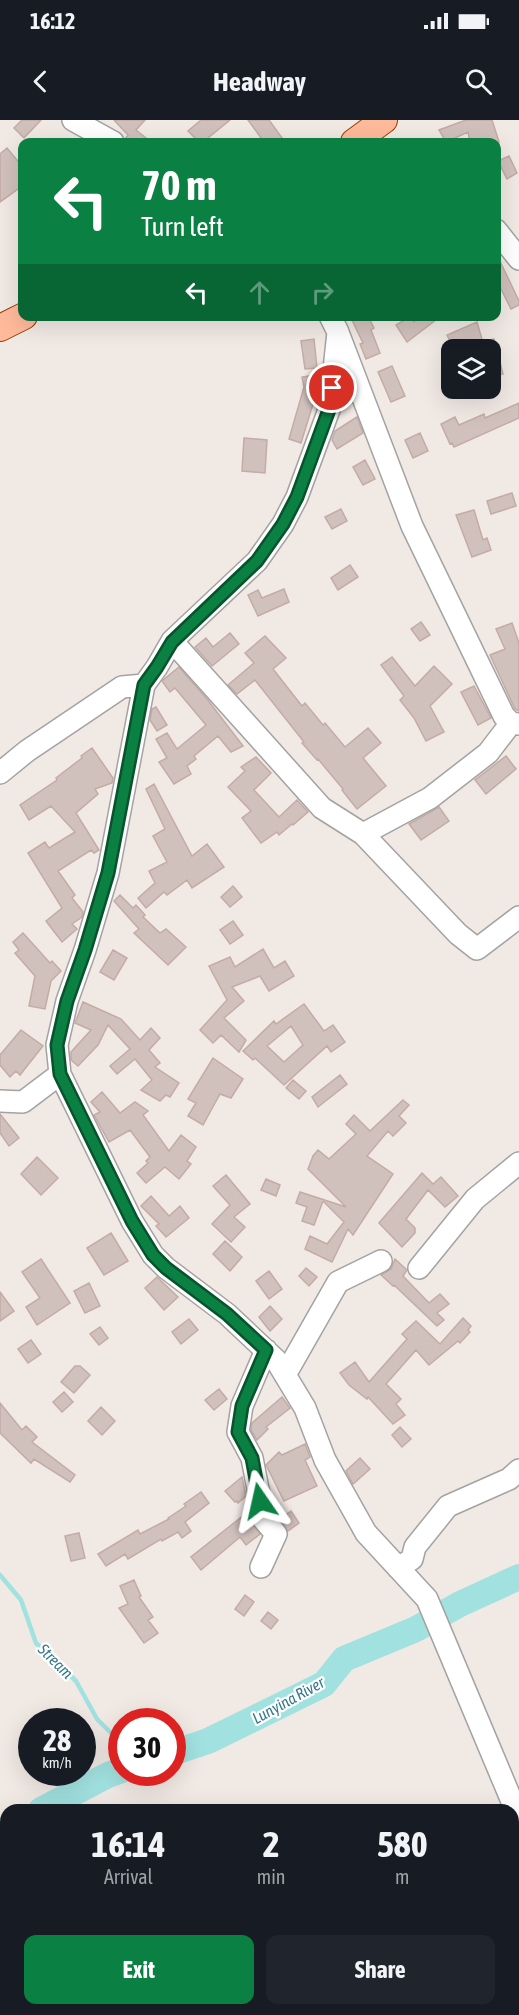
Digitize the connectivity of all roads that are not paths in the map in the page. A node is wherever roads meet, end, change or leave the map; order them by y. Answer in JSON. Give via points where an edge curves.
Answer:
{"nodes":[{"id":1,"x":73,"y":120,"type":"edge"},
{"id":2,"x":384,"y":120,"type":"edge"},
{"id":3,"x":106,"y":138,"type":"edge"},
{"id":4,"x":359,"y":138,"type":"edge"},
{"id":5,"x":501,"y":236,"type":"edge"},
{"id":6,"x":519,"y":259,"type":"edge"},
{"id":7,"x":18,"y":319,"type":"edge"},
{"id":8,"x":334,"y":324,"type":"edge"},
{"id":9,"x":0,"y":328,"type":"edge"},
{"id":10,"x":172,"y":642,"type":"junction"},
{"id":11,"x":144,"y":685,"type":"junction"},
{"id":12,"x":515,"y":723,"type":"edge"},
{"id":13,"x":0,"y":772,"type":"edge"},
{"id":14,"x":363,"y":834,"type":"junction"},
{"id":15,"x":519,"y":917,"type":"edge"},
{"id":16,"x":60,"y":1074,"type":"junction"},
{"id":17,"x":3,"y":1105,"type":"edge"},
{"id":18,"x":519,"y":1162,"type":"edge"},
{"id":19,"x":381,"y":1262,"type":"dead end"},
{"id":20,"x":419,"y":1268,"type":"dead end"},
{"id":21,"x":266,"y":1350,"type":"junction"},
{"id":22,"x":285,"y":1376,"type":"junction"},
{"id":23,"x":519,"y":1470,"type":"edge"},
{"id":24,"x":261,"y":1567,"type":"dead end"},
{"id":25,"x":398,"y":1568,"type":"junction"},
{"id":26,"x":510,"y":1773,"type":"edge"},
{"id":27,"x":516,"y":1804,"type":"edge"}],
"edges":[{"from":1,"to":3,"type":"street"},
{"from":2,"to":4,"type":"main road"},
{"from":5,"to":6,"type":"street"},
{"from":7,"to":9,"type":"main road"},
{"from":8,"to":10,"type":"street","via":[[330,407],[297,497],[257,561]]},
{"from":8,"to":12,"type":"street","via":[[412,526],[504,716]]},
{"from":10,"to":11,"type":"street"},
{"from":10,"to":14,"type":"street","via":[[322,808]]},
{"from":11,"to":13,"type":"street","via":[[122,687]]},
{"from":11,"to":16,"type":"street","via":[[108,873],[57,1045]]},
{"from":12,"to":14,"type":"street","via":[[488,753],[430,798]]},
{"from":14,"to":15,"type":"street","via":[[477,949]]},
{"from":16,"to":17,"type":"street","via":[[23,1102]]},
{"from":16,"to":21,"type":"street","via":[[132,1221],[153,1255]]},
{"from":18,"to":20,"type":"street","via":[[475,1199]]},
{"from":19,"to":22,"type":"street","via":[[338,1282]]},
{"from":21,"to":22,"type":"street"},
{"from":21,"to":24,"type":"street","via":[[242,1406],[238,1432],[252,1458],[264,1520],[276,1534]]},
{"from":22,"to":25,"type":"street","via":[[305,1408],[325,1461],[366,1533]]},
{"from":23,"to":25,"type":"street","via":[[509,1479],[448,1506],[415,1547],[412,1559]]},
{"from":25,"to":26,"type":"street","via":[[427,1599]]},
{"from":26,"to":27,"type":"street"}]}
